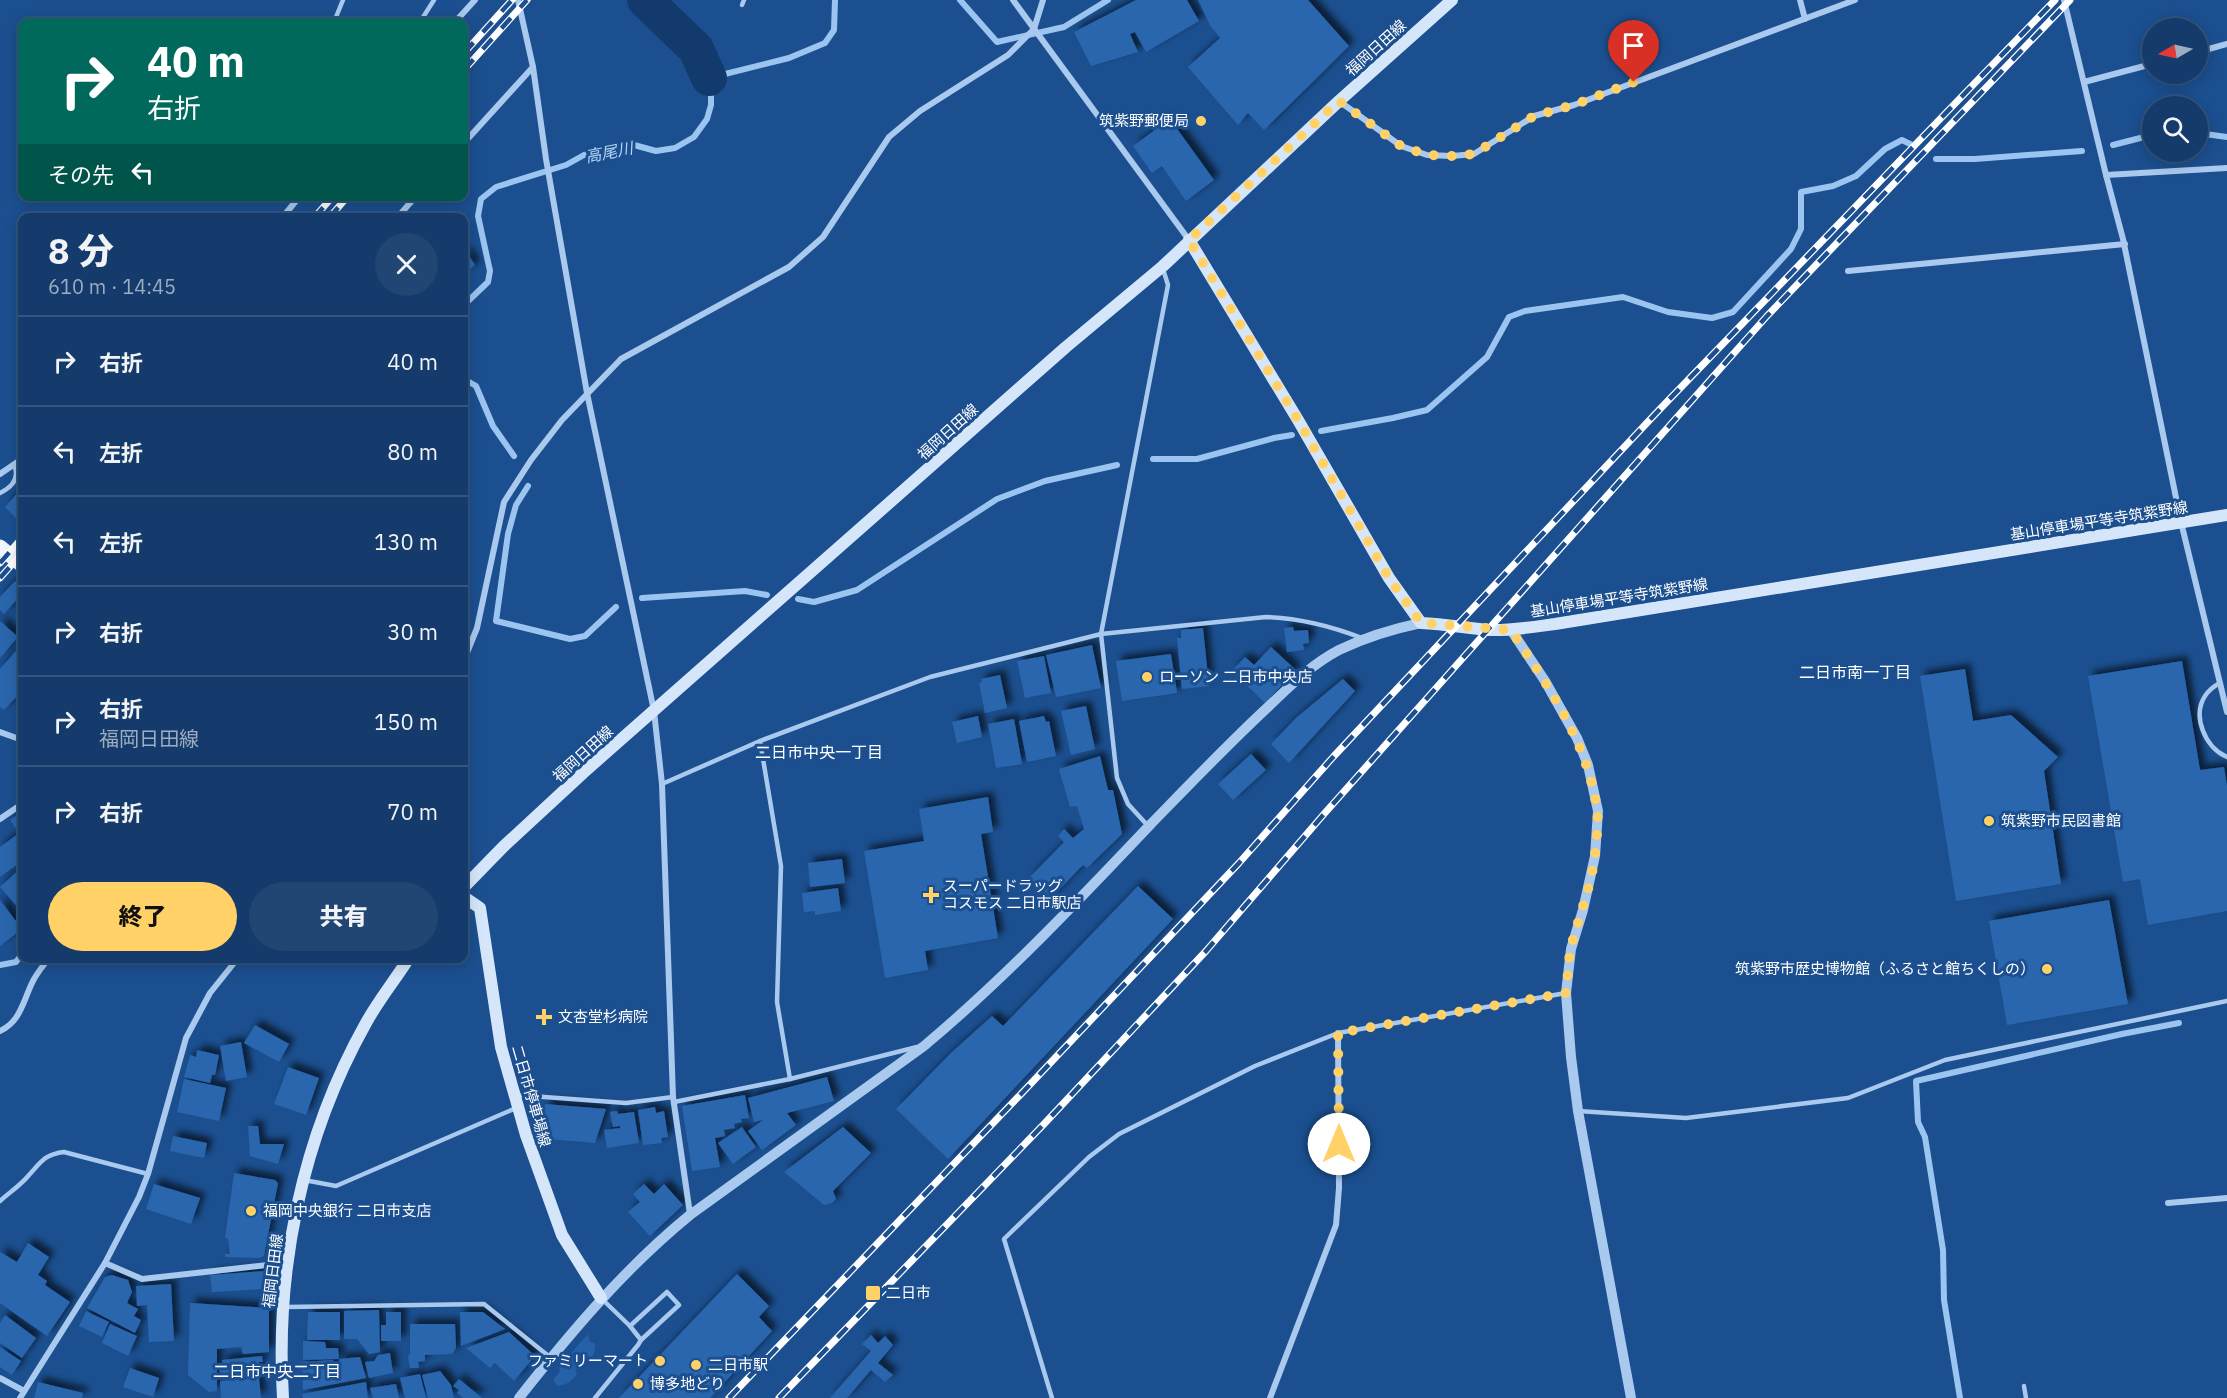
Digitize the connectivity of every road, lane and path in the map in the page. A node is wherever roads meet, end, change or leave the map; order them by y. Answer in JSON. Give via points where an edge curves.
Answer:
{"nodes":[{"id":1,"x":343,"y":0,"type":"edge"},
{"id":2,"x":434,"y":0,"type":"edge"},
{"id":3,"x":475,"y":0,"type":"edge"},
{"id":4,"x":518,"y":0,"type":"edge"},
{"id":5,"x":1012,"y":0,"type":"edge"},
{"id":6,"x":1043,"y":0,"type":"edge"},
{"id":7,"x":1452,"y":0,"type":"edge"},
{"id":8,"x":1800,"y":0,"type":"edge"},
{"id":9,"x":1855,"y":0,"type":"edge"},
{"id":10,"x":2064,"y":0,"type":"edge"},
{"id":11,"x":336,"y":18,"type":"edge"},
{"id":12,"x":423,"y":18,"type":"edge"},
{"id":13,"x":459,"y":18,"type":"edge"},
{"id":14,"x":1805,"y":18,"type":"junction"},
{"id":15,"x":1034,"y":29,"type":"junction"},
{"id":16,"x":2227,"y":44,"type":"edge"},
{"id":17,"x":2208,"y":49,"type":"edge"},
{"id":18,"x":533,"y":67,"type":"junction"},
{"id":19,"x":2142,"y":67,"type":"edge"},
{"id":20,"x":2084,"y":82,"type":"junction"},
{"id":21,"x":1339,"y":101,"type":"junction"},
{"id":22,"x":468,"y":139,"type":"edge"},
{"id":23,"x":2227,"y":168,"type":"edge"},
{"id":24,"x":2106,"y":176,"type":"junction"},
{"id":25,"x":296,"y":201,"type":"edge"},
{"id":26,"x":412,"y":201,"type":"edge"},
{"id":27,"x":286,"y":213,"type":"edge"},
{"id":28,"x":401,"y":213,"type":"edge"},
{"id":29,"x":1189,"y":240,"type":"junction"},
{"id":30,"x":2125,"y":244,"type":"junction"},
{"id":31,"x":1163,"y":266,"type":"junction"},
{"id":32,"x":1848,"y":271,"type":"dead end"},
{"id":33,"x":587,"y":393,"type":"junction"},
{"id":34,"x":18,"y":462,"type":"edge"},
{"id":35,"x":14,"y":465,"type":"junction"},
{"id":36,"x":0,"y":474,"type":"edge"},
{"id":37,"x":0,"y":493,"type":"edge"},
{"id":38,"x":2227,"y":515,"type":"edge"},
{"id":39,"x":2181,"y":522,"type":"junction"},
{"id":40,"x":0,"y":547,"type":"edge"},
{"id":41,"x":18,"y":562,"type":"edge"},
{"id":42,"x":1421,"y":623,"type":"junction"},
{"id":43,"x":1511,"y":630,"type":"junction"},
{"id":44,"x":1101,"y":634,"type":"junction"},
{"id":45,"x":1365,"y":638,"type":"junction"},
{"id":46,"x":468,"y":650,"type":"edge"},
{"id":47,"x":2220,"y":683,"type":"junction"},
{"id":48,"x":654,"y":711,"type":"junction"},
{"id":49,"x":2227,"y":712,"type":"edge"},
{"id":50,"x":0,"y":732,"type":"edge"},
{"id":51,"x":18,"y":739,"type":"edge"},
{"id":52,"x":760,"y":741,"type":"junction"},
{"id":53,"x":2227,"y":756,"type":"edge"},
{"id":54,"x":662,"y":784,"type":"junction"},
{"id":55,"x":18,"y":807,"type":"edge"},
{"id":56,"x":0,"y":819,"type":"edge"},
{"id":57,"x":1149,"y":827,"type":"junction"},
{"id":58,"x":468,"y":883,"type":"edge"},
{"id":59,"x":468,"y":900,"type":"edge"},
{"id":60,"x":45,"y":963,"type":"edge"},
{"id":61,"x":234,"y":963,"type":"edge"},
{"id":62,"x":406,"y":963,"type":"edge"},
{"id":63,"x":1566,"y":993,"type":"junction"},
{"id":64,"x":2227,"y":1001,"type":"edge"},
{"id":65,"x":0,"y":1031,"type":"edge"},
{"id":66,"x":1338,"y":1033,"type":"junction"},
{"id":67,"x":924,"y":1046,"type":"junction"},
{"id":68,"x":790,"y":1079,"type":"junction"},
{"id":69,"x":674,"y":1100,"type":"junction"},
{"id":70,"x":516,"y":1101,"type":"junction"},
{"id":71,"x":1578,"y":1111,"type":"junction"},
{"id":72,"x":148,"y":1174,"type":"junction"},
{"id":73,"x":303,"y":1180,"type":"junction"},
{"id":74,"x":2227,"y":1198,"type":"edge"},
{"id":75,"x":0,"y":1201,"type":"edge"},
{"id":76,"x":2168,"y":1203,"type":"dead end"},
{"id":77,"x":690,"y":1215,"type":"junction"},
{"id":78,"x":105,"y":1263,"type":"junction"},
{"id":79,"x":286,"y":1263,"type":"junction"},
{"id":80,"x":601,"y":1298,"type":"junction"},
{"id":81,"x":283,"y":1307,"type":"junction"},
{"id":82,"x":630,"y":1326,"type":"junction"},
{"id":83,"x":641,"y":1340,"type":"junction"},
{"id":84,"x":551,"y":1358,"type":"junction"},
{"id":85,"x":0,"y":1378,"type":"edge"},
{"id":86,"x":2024,"y":1386,"type":"dead end"},
{"id":87,"x":24,"y":1391,"type":"junction"},
{"id":88,"x":20,"y":1398,"type":"edge"},
{"id":89,"x":283,"y":1398,"type":"edge"},
{"id":90,"x":519,"y":1398,"type":"edge"},
{"id":91,"x":595,"y":1398,"type":"edge"},
{"id":92,"x":1052,"y":1398,"type":"edge"},
{"id":93,"x":1270,"y":1398,"type":"edge"},
{"id":94,"x":1631,"y":1398,"type":"edge"},
{"id":95,"x":2026,"y":1398,"type":"edge"}],
"edges":[{"from":1,"to":11,"type":"lane"},
{"from":2,"to":12,"type":"lane"},
{"from":3,"to":13,"type":"street"},
{"from":4,"to":18,"type":"street"},
{"from":5,"to":15,"type":"street"},
{"from":6,"to":15,"type":"street"},
{"from":7,"to":21,"type":"main road","name":"福岡日田線"},
{"from":8,"to":14,"type":"street"},
{"from":9,"to":14,"type":"street"},
{"from":10,"to":20,"type":"street"},
{"from":14,"to":21,"type":"street","via":[[1574,105],[1534,116],[1474,154],[1427,155],[1401,146]]},
{"from":15,"to":29,"type":"street"},
{"from":15,"to":33,"type":"street","via":[[1008,55],[920,111],[889,137],[823,237],[789,267],[621,359]]},
{"from":16,"to":17,"type":"street"},
{"from":18,"to":22,"type":"street"},
{"from":18,"to":33,"type":"street"},
{"from":19,"to":20,"type":"street"},
{"from":20,"to":24,"type":"street"},
{"from":21,"to":29,"type":"main road","name":"福岡日田線"},
{"from":23,"to":24,"type":"street"},
{"from":24,"to":30,"type":"street"},
{"from":25,"to":27,"type":"street"},
{"from":26,"to":28,"type":"street"},
{"from":29,"to":31,"type":"main road","name":"福岡日田線"},
{"from":29,"to":42,"type":"main road","via":[[1389,578]]},
{"from":30,"to":32,"type":"street"},
{"from":30,"to":39,"type":"street"},
{"from":31,"to":44,"type":"lane","via":[[1168,285]]},
{"from":31,"to":48,"type":"main road","name":"福岡日田線"},
{"from":33,"to":46,"type":"street","via":[[543,444],[504,502],[477,628]]},
{"from":33,"to":48,"type":"street"},
{"from":34,"to":35,"type":"street"},
{"from":35,"to":36,"type":"street"},
{"from":35,"to":37,"type":"lane","via":[[16,478]]},
{"from":38,"to":39,"type":"main road","name":"基山停車場平等寺筑紫野線"},
{"from":39,"to":43,"type":"main road","name":"基山停車場平等寺筑紫野線"},
{"from":39,"to":47,"type":"street"},
{"from":40,"to":41,"type":"main road"},
{"from":42,"to":43,"type":"main road","name":"基山停車場平等寺筑紫野線"},
{"from":42,"to":45,"type":"street"},
{"from":43,"to":63,"type":"street","via":[[1577,738],[1588,765],[1598,812],[1595,856],[1571,949]]},
{"from":44,"to":45,"type":"lane","via":[[1266,617],[1330,625]]},
{"from":44,"to":52,"type":"lane","via":[[930,677]]},
{"from":44,"to":57,"type":"lane","via":[[1117,778],[1128,804]]},
{"from":45,"to":57,"type":"street","via":[[1318,663],[1289,687],[1223,748]]},
{"from":47,"to":49,"type":"street"},
{"from":47,"to":53,"type":"lane","via":[[2205,696],[2200,712],[2208,742]]},
{"from":48,"to":54,"type":"street"},
{"from":48,"to":58,"type":"main road","name":"福岡日田線"},
{"from":50,"to":51,"type":"street"},
{"from":52,"to":54,"type":"lane"},
{"from":52,"to":68,"type":"lane","via":[[782,866],[777,1002]]},
{"from":54,"to":69,"type":"street"},
{"from":55,"to":56,"type":"street"},
{"from":57,"to":67,"type":"street","via":[[999,978]]},
{"from":59,"to":70,"type":"main road","name":"二日市停車場線","via":[[480,908],[501,1047]]},
{"from":60,"to":65,"type":"street","via":[[32,981],[24,1007],[9,1027]]},
{"from":61,"to":72,"type":"street","via":[[210,993],[186,1038]]},
{"from":62,"to":73,"type":"main road","name":"福岡日田線","via":[[367,1021],[335,1084]]},
{"from":63,"to":66,"type":"lane"},
{"from":63,"to":71,"type":"street"},
{"from":64,"to":71,"type":"lane","via":[[1945,1060],[1848,1098],[1686,1118]]},
{"from":66,"to":92,"type":"lane","via":[[1255,1066],[1119,1134],[1089,1157],[1004,1239]]},
{"from":66,"to":93,"type":"street","via":[[1336,1225]]},
{"from":67,"to":68,"type":"lane"},
{"from":67,"to":77,"type":"street"},
{"from":68,"to":69,"type":"lane"},
{"from":69,"to":70,"type":"lane"},
{"from":69,"to":77,"type":"street"},
{"from":70,"to":73,"type":"lane","via":[[336,1186]]},
{"from":70,"to":80,"type":"main road","name":"二日市停車場線","via":[[561,1235]]},
{"from":71,"to":94,"type":"street"},
{"from":72,"to":75,"type":"lane","via":[[64,1152],[54,1153],[39,1162]]},
{"from":72,"to":78,"type":"street"},
{"from":73,"to":79,"type":"main road","name":"福岡日田線"},
{"from":74,"to":76,"type":"street"},
{"from":77,"to":80,"type":"street","via":[[657,1241]]},
{"from":78,"to":79,"type":"street","via":[[142,1279]]},
{"from":78,"to":87,"type":"street"},
{"from":79,"to":81,"type":"main road","name":"福岡日田線"},
{"from":80,"to":82,"type":"lane"},
{"from":80,"to":84,"type":"street"},
{"from":81,"to":84,"type":"lane","via":[[484,1304]]},
{"from":81,"to":89,"type":"main road","name":"福岡日田線"},
{"from":82,"to":83,"type":"lane"},
{"from":82,"to":83,"type":"lane","via":[[667,1292],[679,1305]]},
{"from":83,"to":91,"type":"lane"},
{"from":84,"to":90,"type":"street"},
{"from":85,"to":87,"type":"street"},
{"from":86,"to":95,"type":"lane"},
{"from":87,"to":88,"type":"street"}]}
